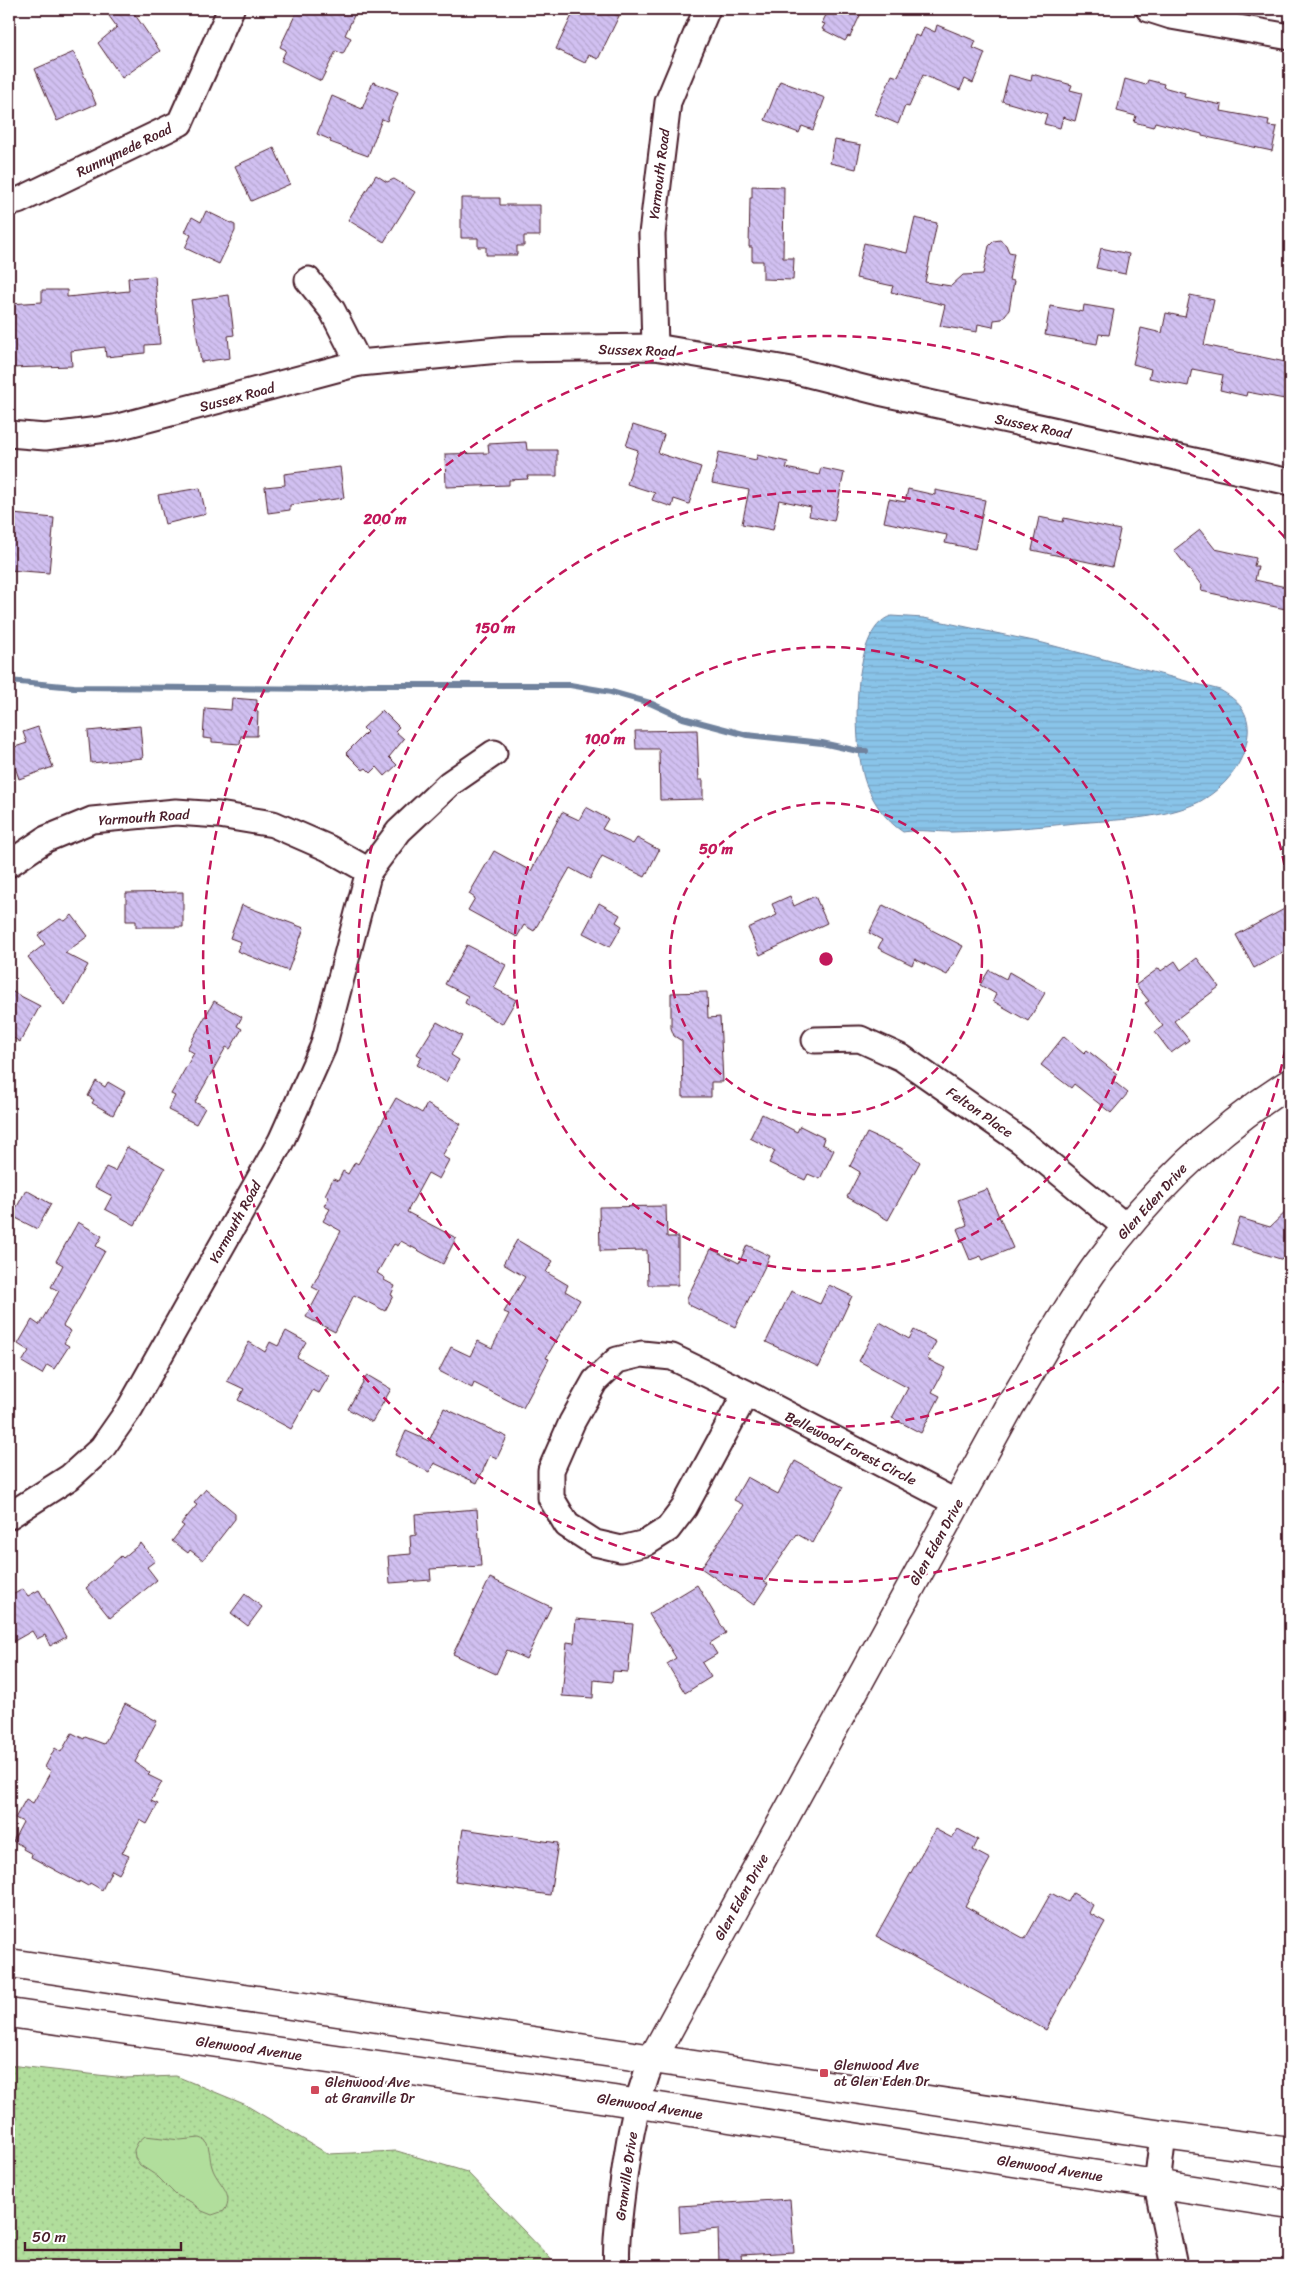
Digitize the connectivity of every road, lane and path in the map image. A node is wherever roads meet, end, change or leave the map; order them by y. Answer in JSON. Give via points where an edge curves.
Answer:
{"nodes":[{"id":1,"x":231,"y":9,"type":"edge"},
{"id":2,"x":707,"y":9,"type":"edge"},
{"id":3,"x":1149,"y":9,"type":"edge"},
{"id":4,"x":1290,"y":37,"type":"edge"},
{"id":5,"x":9,"y":202,"type":"edge"},
{"id":6,"x":308,"y":280,"type":"dead end"},
{"id":7,"x":655,"y":347,"type":"junction"},
{"id":8,"x":359,"y":364,"type":"junction"},
{"id":9,"x":9,"y":434,"type":"edge"},
{"id":10,"x":1290,"y":482,"type":"edge"},
{"id":11,"x":494,"y":753,"type":"dead end"},
{"id":12,"x":9,"y":864,"type":"edge"},
{"id":13,"x":369,"y":871,"type":"junction"},
{"id":14,"x":815,"y":1040,"type":"dead end"},
{"id":15,"x":1290,"y":1083,"type":"edge"},
{"id":16,"x":1126,"y":1227,"type":"junction"},
{"id":17,"x":746,"y":1393,"type":"junction"},
{"id":18,"x":957,"y":1503,"type":"junction"},
{"id":19,"x":9,"y":1516,"type":"edge"},
{"id":20,"x":9,"y":1963,"type":"edge"},
{"id":21,"x":9,"y":2013,"type":"edge"},
{"id":22,"x":653,"y":2058,"type":"junction"},
{"id":23,"x":637,"y":2104,"type":"junction"},
{"id":24,"x":1163,"y":2136,"type":"junction"},
{"id":25,"x":1290,"y":2152,"type":"edge"},
{"id":26,"x":1157,"y":2185,"type":"junction"},
{"id":27,"x":1290,"y":2205,"type":"edge"},
{"id":28,"x":617,"y":2266,"type":"edge"},
{"id":29,"x":1174,"y":2266,"type":"edge"}],
"edges":[{"from":1,"to":5,"type":"street","name":"Runnymede Road","via":[[180,123],[18,201]]},
{"from":2,"to":7,"type":"street","name":"Yarmouth Road","via":[[668,102],[652,234]]},
{"from":3,"to":4,"type":"street","via":[[1171,16]]},
{"from":6,"to":8,"type":"street","via":[[332,310]]},
{"from":7,"to":8,"type":"street","name":"Sussex Road","via":[[510,349]]},
{"from":7,"to":10,"type":"street","name":"Sussex Road","via":[[792,370]]},
{"from":8,"to":9,"type":"street","name":"Sussex Road","via":[[114,428],[45,437]]},
{"from":11,"to":13,"type":"street","name":"Yarmouth Road","via":[[449,784],[398,831]]},
{"from":12,"to":13,"type":"street","name":"Yarmouth Road","via":[[46,838],[92,820],[176,812],[273,824],[328,848]]},
{"from":13,"to":19,"type":"street","name":"Yarmouth Road","via":[[323,1047],[276,1150],[130,1408],[102,1448],[70,1478]]},
{"from":14,"to":16,"type":"street","name":"Felton Place","via":[[860,1039],[902,1058],[1021,1142]]},
{"from":15,"to":16,"type":"main road","name":"Glen Eden Drive","via":[[1222,1131],[1184,1164]]},
{"from":16,"to":18,"type":"main road","name":"Glen Eden Drive","via":[[1070,1307],[1010,1406]]},
{"from":17,"to":17,"type":"street","name":"Bellewood Forest Circle","via":[[672,1357],[642,1354],[617,1360],[595,1381],[551,1470],[551,1498],[567,1525],[595,1543],[621,1549],[646,1543],[668,1529],[684,1508]]},
{"from":17,"to":18,"type":"street","name":"Bellewood Forest Circle"},
{"from":18,"to":22,"type":"main road","name":"Glen Eden Drive"},
{"from":20,"to":22,"type":"main road"},
{"from":21,"to":23,"type":"main road","name":"Glenwood Avenue"},
{"from":22,"to":23,"type":"street","name":"Granville Drive"},
{"from":22,"to":24,"type":"main road"},
{"from":23,"to":26,"type":"main road","name":"Glenwood Avenue"},
{"from":23,"to":28,"type":"street","name":"Granville Drive","via":[[623,2180]]},
{"from":24,"to":25,"type":"main road"},
{"from":24,"to":26,"type":"street"},
{"from":26,"to":27,"type":"main road","name":"Glenwood Avenue"},
{"from":26,"to":29,"type":"street"}]}
